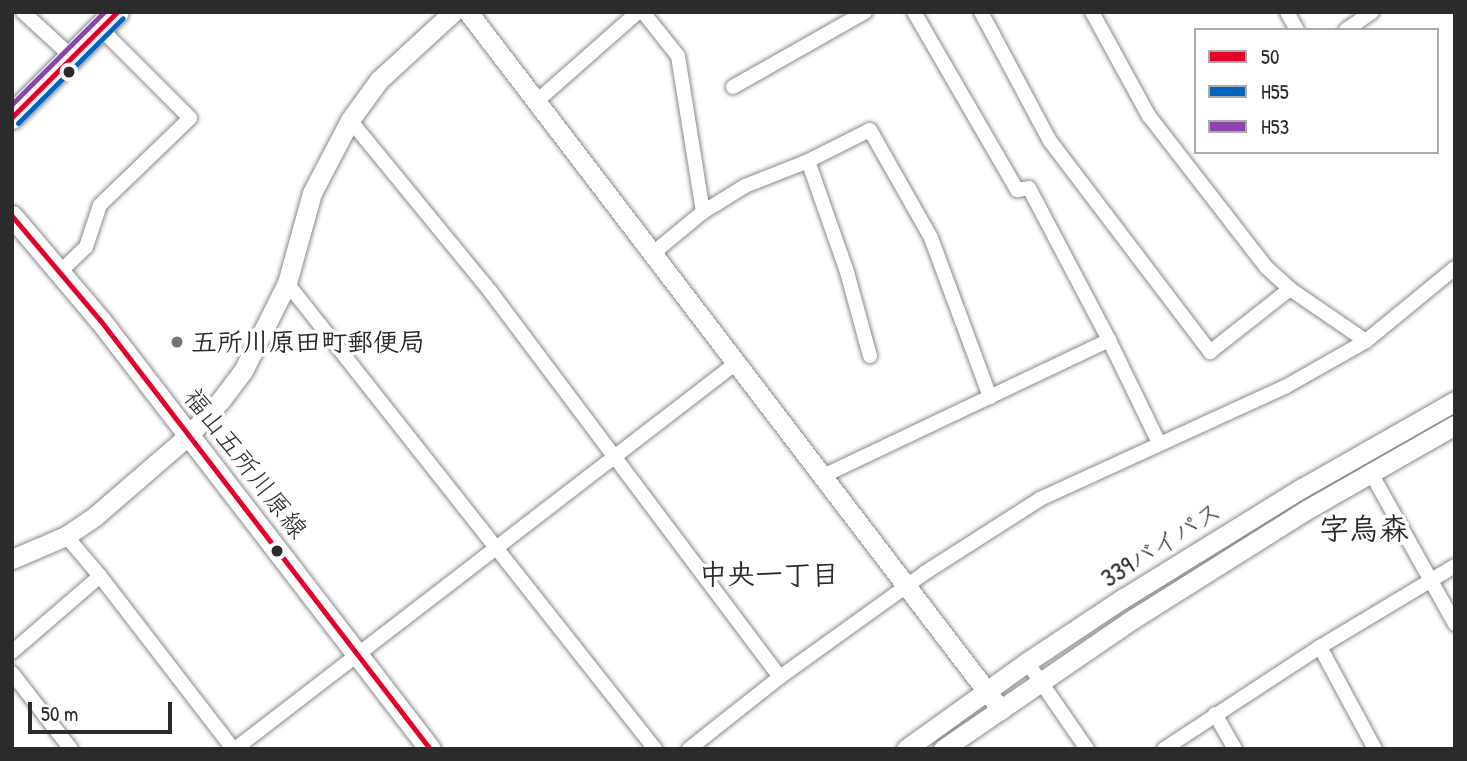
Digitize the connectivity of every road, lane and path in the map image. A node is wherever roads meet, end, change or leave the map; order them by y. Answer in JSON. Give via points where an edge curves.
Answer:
{"nodes":[{"id":1,"x":23,"y":12,"type":"edge"},
{"id":2,"x":453,"y":12,"type":"edge"},
{"id":3,"x":468,"y":12,"type":"edge"},
{"id":4,"x":638,"y":12,"type":"edge"},
{"id":5,"x":643,"y":12,"type":"edge"},
{"id":6,"x":865,"y":12,"type":"edge"},
{"id":7,"x":914,"y":12,"type":"edge"},
{"id":8,"x":981,"y":12,"type":"edge"},
{"id":9,"x":1093,"y":12,"type":"edge"},
{"id":10,"x":1286,"y":12,"type":"edge"},
{"id":11,"x":1372,"y":12,"type":"edge"},
{"id":12,"x":109,"y":21,"type":"edge"},
{"id":13,"x":1296,"y":28,"type":"edge"},
{"id":14,"x":1349,"y":28,"type":"edge"},
{"id":15,"x":72,"y":57,"type":"junction"},
{"id":16,"x":733,"y":87,"type":"dead end"},
{"id":17,"x":537,"y":101,"type":"junction"},
{"id":18,"x":12,"y":117,"type":"edge"},
{"id":19,"x":350,"y":120,"type":"junction"},
{"id":20,"x":808,"y":161,"type":"junction"},
{"id":21,"x":703,"y":212,"type":"junction"},
{"id":22,"x":12,"y":216,"type":"edge"},
{"id":23,"x":652,"y":254,"type":"junction"},
{"id":24,"x":1455,"y":268,"type":"edge"},
{"id":25,"x":60,"y":272,"type":"junction"},
{"id":26,"x":287,"y":284,"type":"junction"},
{"id":27,"x":1290,"y":289,"type":"junction"},
{"id":28,"x":1109,"y":340,"type":"junction"},
{"id":29,"x":1366,"y":341,"type":"junction"},
{"id":30,"x":870,"y":356,"type":"dead end"},
{"id":31,"x":735,"y":364,"type":"junction"},
{"id":32,"x":990,"y":397,"type":"junction"},
{"id":33,"x":1455,"y":401,"type":"edge"},
{"id":34,"x":1455,"y":425,"type":"edge"},
{"id":35,"x":189,"y":435,"type":"junction"},
{"id":36,"x":1159,"y":443,"type":"junction"},
{"id":37,"x":617,"y":457,"type":"junction"},
{"id":38,"x":1371,"y":473,"type":"junction"},
{"id":39,"x":823,"y":476,"type":"junction"},
{"id":40,"x":66,"y":536,"type":"junction"},
{"id":41,"x":495,"y":546,"type":"junction"},
{"id":42,"x":12,"y":559,"type":"edge"},
{"id":43,"x":1455,"y":566,"type":"edge"},
{"id":44,"x":100,"y":576,"type":"junction"},
{"id":45,"x":1431,"y":578,"type":"junction"},
{"id":46,"x":908,"y":587,"type":"junction"},
{"id":47,"x":1455,"y":624,"type":"edge"},
{"id":48,"x":1320,"y":647,"type":"junction"},
{"id":49,"x":12,"y":652,"type":"edge"},
{"id":50,"x":356,"y":654,"type":"junction"},
{"id":51,"x":1027,"y":662,"type":"junction"},
{"id":52,"x":12,"y":673,"type":"edge"},
{"id":53,"x":780,"y":677,"type":"junction"},
{"id":54,"x":1040,"y":684,"type":"junction"},
{"id":55,"x":987,"y":691,"type":"junction"},
{"id":56,"x":1002,"y":710,"type":"junction"},
{"id":57,"x":1215,"y":714,"type":"junction"},
{"id":58,"x":71,"y":749,"type":"edge"},
{"id":59,"x":234,"y":749,"type":"edge"},
{"id":60,"x":430,"y":749,"type":"edge"},
{"id":61,"x":655,"y":749,"type":"edge"},
{"id":62,"x":689,"y":749,"type":"edge"},
{"id":63,"x":906,"y":749,"type":"edge"},
{"id":64,"x":943,"y":749,"type":"edge"},
{"id":65,"x":1087,"y":749,"type":"edge"},
{"id":66,"x":1164,"y":749,"type":"edge"},
{"id":67,"x":1235,"y":749,"type":"edge"},
{"id":68,"x":1375,"y":749,"type":"edge"}],
"edges":[{"from":1,"to":15,"type":"street"},
{"from":2,"to":19,"type":"street","via":[[379,80]]},
{"from":3,"to":17,"type":"street"},
{"from":4,"to":17,"type":"street"},
{"from":5,"to":21,"type":"street","via":[[678,56]]},
{"from":6,"to":16,"type":"street"},
{"from":7,"to":28,"type":"street","via":[[1017,190],[1029,188]]},
{"from":8,"to":27,"type":"street","via":[[1050,141],[1210,352]]},
{"from":9,"to":27,"type":"street","via":[[1149,116],[1267,268]]},
{"from":10,"to":13,"type":"street"},
{"from":11,"to":14,"type":"street"},
{"from":12,"to":15,"type":"highway"},
{"from":12,"to":25,"type":"street","via":[[190,118],[100,205],[86,247]]},
{"from":15,"to":18,"type":"highway"},
{"from":17,"to":23,"type":"street"},
{"from":19,"to":26,"type":"street","via":[[312,193]]},
{"from":19,"to":37,"type":"street","via":[[490,290]]},
{"from":20,"to":21,"type":"street","via":[[744,186]]},
{"from":20,"to":30,"type":"street","via":[[847,272]]},
{"from":20,"to":32,"type":"street","via":[[870,130],[931,238]]},
{"from":21,"to":23,"type":"street"},
{"from":22,"to":25,"type":"main road","name":"福山五所川原線"},
{"from":23,"to":31,"type":"street"},
{"from":24,"to":29,"type":"street"},
{"from":25,"to":35,"type":"main road","name":"福山五所川原線"},
{"from":26,"to":35,"type":"street","via":[[243,370]]},
{"from":26,"to":41,"type":"street"},
{"from":27,"to":29,"type":"street"},
{"from":28,"to":32,"type":"street"},
{"from":28,"to":36,"type":"street"},
{"from":29,"to":36,"type":"street","via":[[1285,387]]},
{"from":31,"to":37,"type":"street"},
{"from":31,"to":39,"type":"street"},
{"from":32,"to":39,"type":"street"},
{"from":33,"to":51,"type":"street","name":"339バイパス","via":[[1302,488]]},
{"from":34,"to":38,"type":"street"},
{"from":35,"to":40,"type":"street"},
{"from":35,"to":50,"type":"main road","name":"福山五所川原線"},
{"from":36,"to":46,"type":"street","via":[[1040,499]]},
{"from":37,"to":41,"type":"street"},
{"from":37,"to":53,"type":"street"},
{"from":38,"to":45,"type":"street"},
{"from":38,"to":54,"type":"street","via":[[1133,619]]},
{"from":39,"to":46,"type":"street"},
{"from":40,"to":42,"type":"street"},
{"from":40,"to":44,"type":"street"},
{"from":41,"to":50,"type":"street"},
{"from":41,"to":61,"type":"street"},
{"from":43,"to":45,"type":"street"},
{"from":44,"to":49,"type":"street"},
{"from":44,"to":59,"type":"street"},
{"from":45,"to":47,"type":"street"},
{"from":45,"to":48,"type":"street"},
{"from":46,"to":53,"type":"street"},
{"from":46,"to":55,"type":"street"},
{"from":48,"to":57,"type":"street"},
{"from":48,"to":68,"type":"street"},
{"from":50,"to":59,"type":"street"},
{"from":50,"to":60,"type":"main road","name":"福山五所川原線"},
{"from":51,"to":54,"type":"street"},
{"from":51,"to":55,"type":"street","name":"339バイパス"},
{"from":52,"to":58,"type":"street"},
{"from":53,"to":62,"type":"street"},
{"from":54,"to":56,"type":"street"},
{"from":54,"to":65,"type":"street"},
{"from":55,"to":56,"type":"street"},
{"from":55,"to":63,"type":"street","name":"339バイパス"},
{"from":56,"to":64,"type":"street"},
{"from":57,"to":66,"type":"street"},
{"from":57,"to":67,"type":"street"}]}
